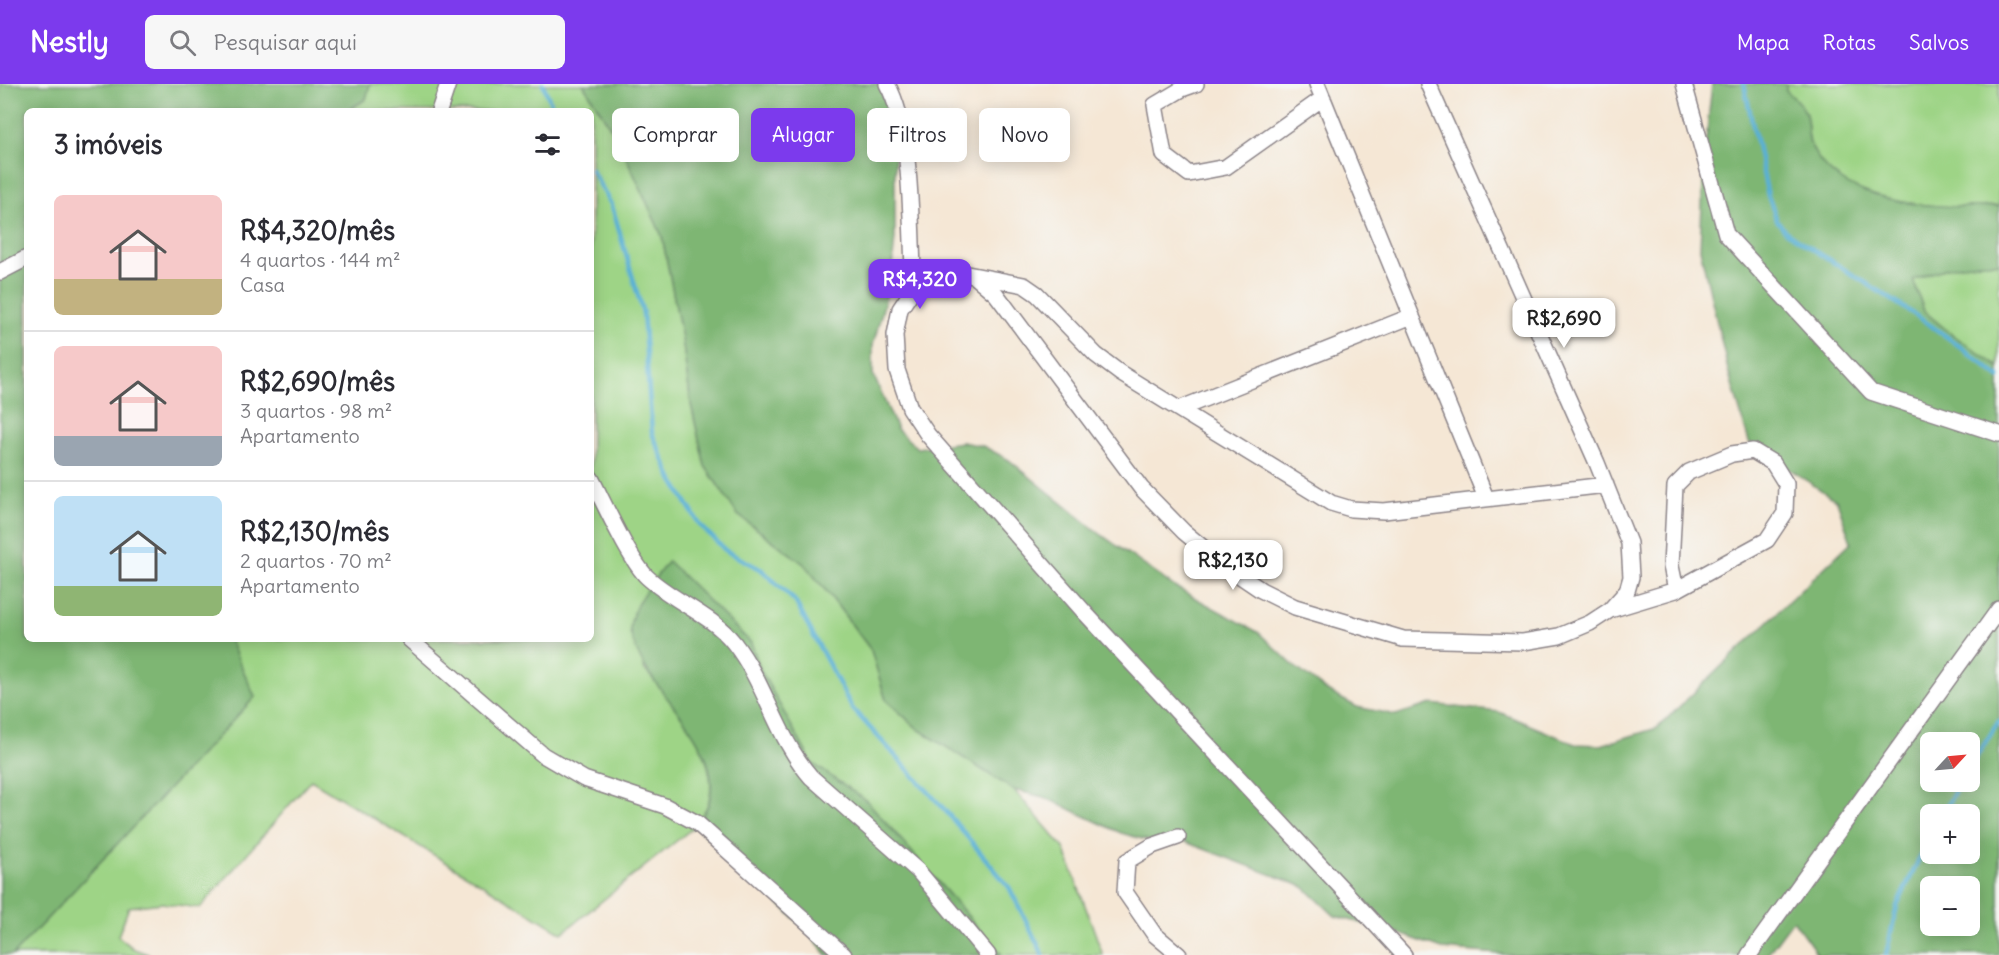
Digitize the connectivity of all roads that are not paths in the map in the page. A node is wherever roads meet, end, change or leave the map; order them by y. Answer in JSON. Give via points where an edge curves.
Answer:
{"nodes":[{"id":1,"x":448,"y":84,"type":"edge"},
{"id":2,"x":886,"y":84,"type":"edge"},
{"id":3,"x":1196,"y":84,"type":"edge"},
{"id":4,"x":1428,"y":84,"type":"edge"},
{"id":5,"x":1684,"y":84,"type":"edge"},
{"id":6,"x":1320,"y":91,"type":"edge"},
{"id":7,"x":440,"y":108,"type":"edge"},
{"id":8,"x":24,"y":260,"type":"edge"},
{"id":9,"x":0,"y":272,"type":"edge"},
{"id":10,"x":977,"y":278,"type":"junction"},
{"id":11,"x":914,"y":288,"type":"junction"},
{"id":12,"x":1412,"y":316,"type":"junction"},
{"id":13,"x":1179,"y":409,"type":"junction"},
{"id":14,"x":1999,"y":434,"type":"edge"},
{"id":15,"x":594,"y":483,"type":"edge"},
{"id":16,"x":1606,"y":485,"type":"junction"},
{"id":17,"x":1486,"y":498,"type":"junction"},
{"id":18,"x":1676,"y":590,"type":"junction"},
{"id":19,"x":1999,"y":609,"type":"edge"},
{"id":20,"x":1610,"y":610,"type":"junction"},
{"id":21,"x":412,"y":642,"type":"edge"},
{"id":22,"x":1178,"y":837,"type":"dead end"},
{"id":23,"x":844,"y":955,"type":"edge"},
{"id":24,"x":988,"y":955,"type":"edge"},
{"id":25,"x":1179,"y":955,"type":"edge"},
{"id":26,"x":1404,"y":955,"type":"edge"},
{"id":27,"x":1749,"y":955,"type":"edge"}],
"edges":[{"from":1,"to":7,"type":"street"},
{"from":2,"to":11,"type":"street","via":[[899,112],[904,137]]},
{"from":3,"to":6,"type":"street","via":[[1155,105],[1164,155],[1189,174],[1226,167]]},
{"from":4,"to":16,"type":"street"},
{"from":5,"to":14,"type":"street","via":[[1726,234],[1871,392]]},
{"from":6,"to":12,"type":"street"},
{"from":8,"to":9,"type":"street"},
{"from":10,"to":11,"type":"street","via":[[957,272],[938,273]]},
{"from":10,"to":13,"type":"street","via":[[1024,285],[1096,355]]},
{"from":10,"to":20,"type":"street","via":[[996,294],[1141,489],[1184,532],[1261,590],[1295,607],[1403,639],[1523,642],[1559,636]]},
{"from":11,"to":26,"type":"street","via":[[900,309],[895,335],[897,370],[910,408],[928,435],[1086,614]]},
{"from":12,"to":13,"type":"street"},
{"from":12,"to":17,"type":"street"},
{"from":13,"to":17,"type":"street","via":[[1331,503],[1351,509],[1384,510]]},
{"from":15,"to":24,"type":"street","via":[[644,573],[714,623],[735,644],[796,760],[929,883]]},
{"from":16,"to":17,"type":"street"},
{"from":16,"to":20,"type":"street","via":[[1629,543],[1632,563],[1627,591]]},
{"from":18,"to":18,"type":"street","via":[[1767,540],[1785,513],[1786,484],[1773,463],[1752,451],[1732,454],[1689,472],[1674,486],[1671,566]]},
{"from":18,"to":20,"type":"street"},
{"from":19,"to":27,"type":"street"},
{"from":21,"to":23,"type":"street","via":[[564,769],[665,806],[697,823]]},
{"from":22,"to":25,"type":"street","via":[[1127,861],[1125,892],[1154,934]]}]}
